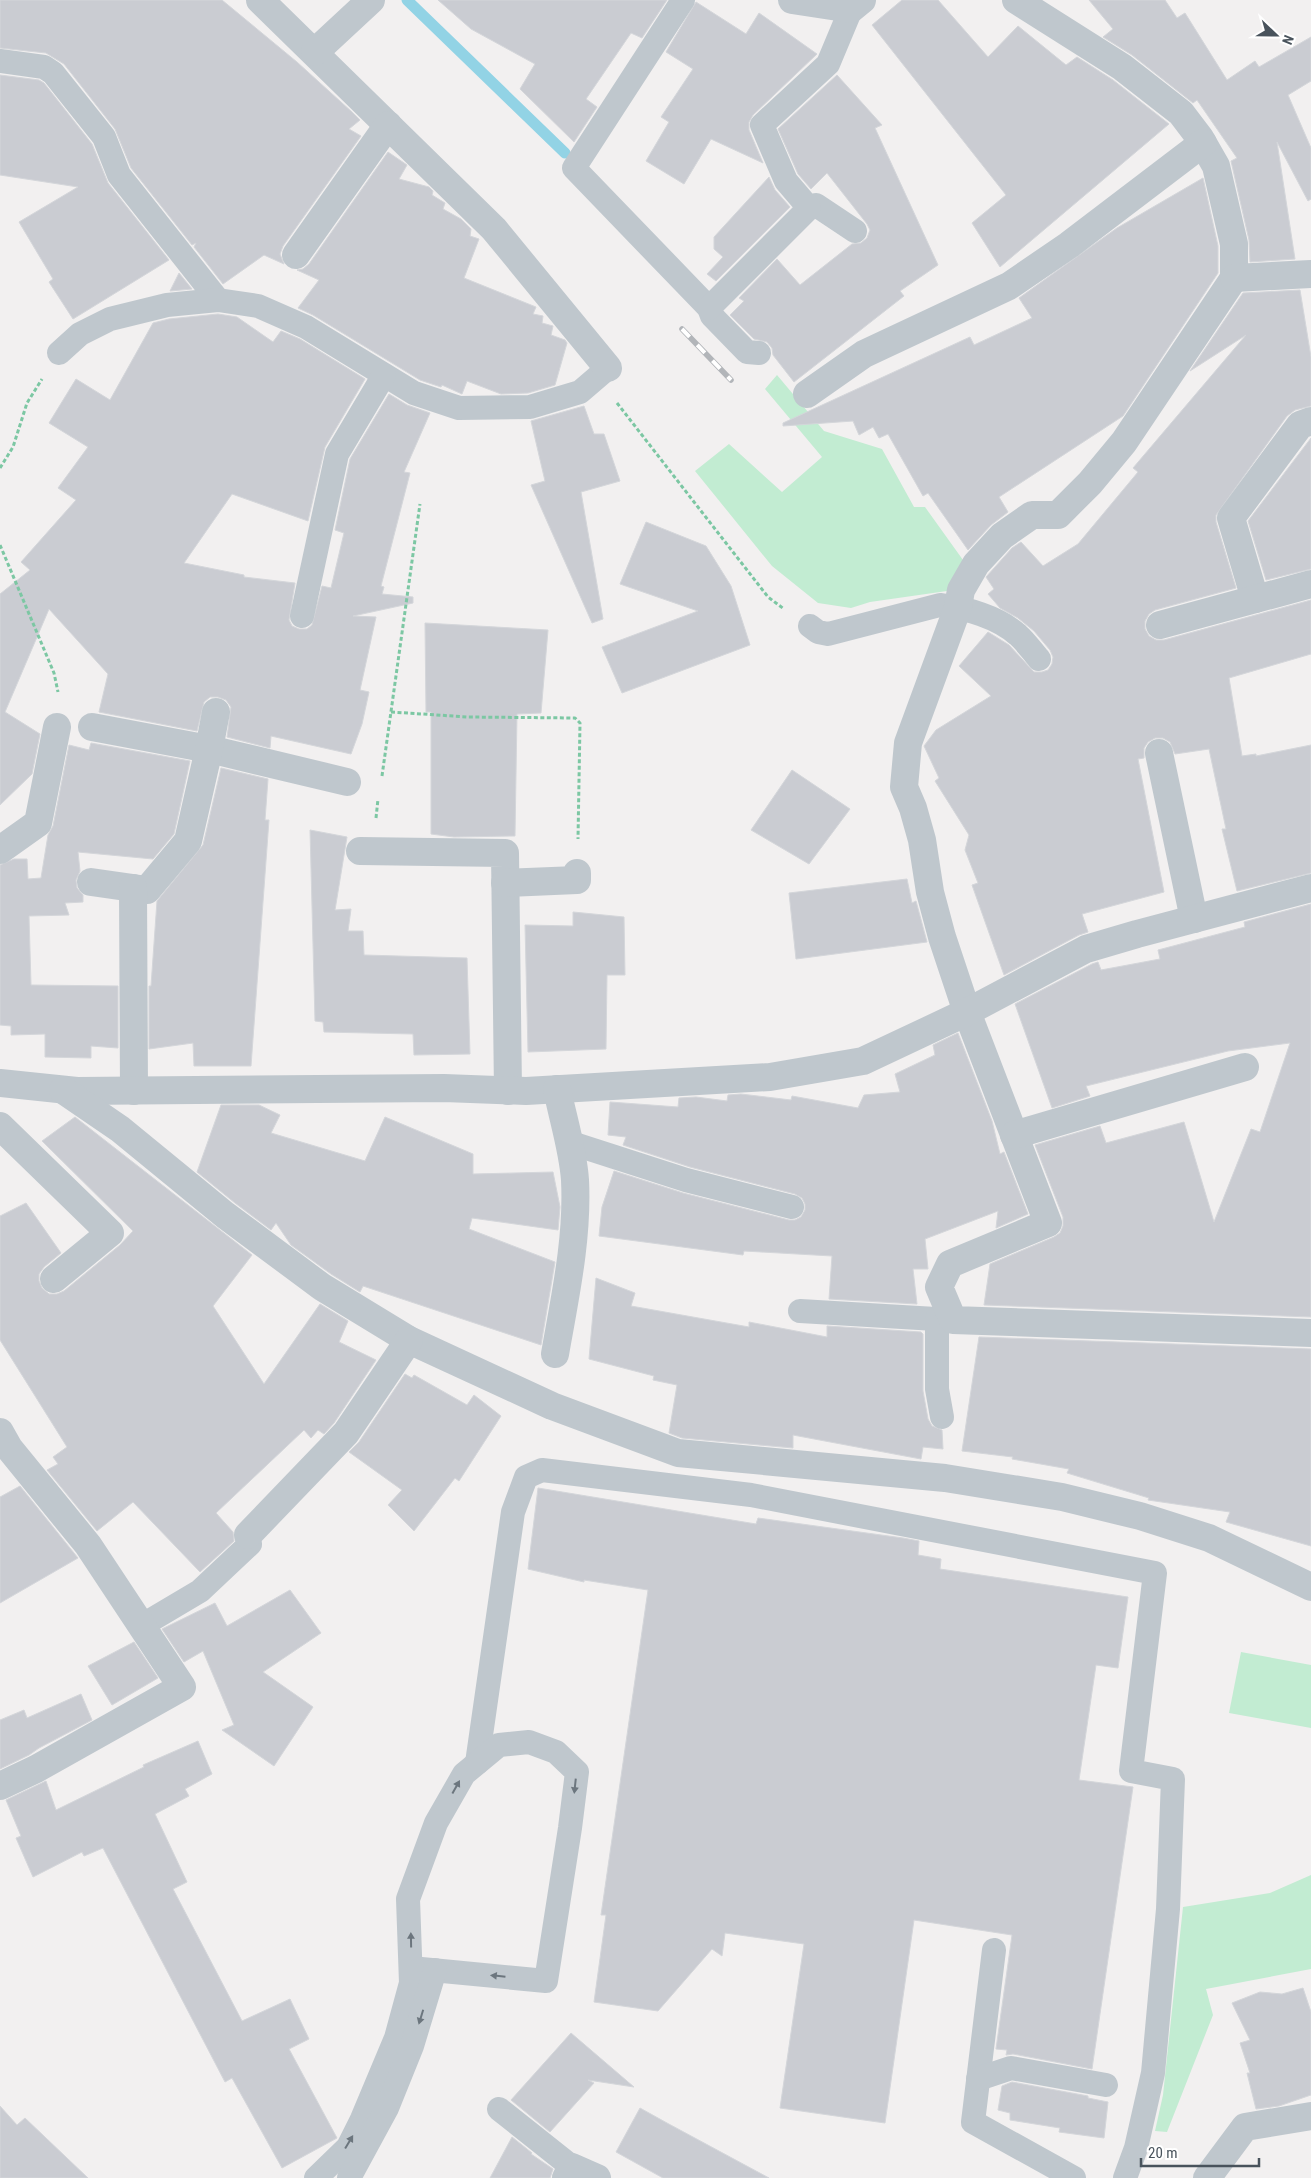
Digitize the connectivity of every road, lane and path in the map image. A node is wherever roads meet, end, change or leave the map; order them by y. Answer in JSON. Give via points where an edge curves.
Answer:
{"nodes":[{"id":1,"x":260,"y":0,"type":"edge"},
{"id":2,"x":371,"y":0,"type":"edge"},
{"id":3,"x":683,"y":0,"type":"edge"},
{"id":4,"x":792,"y":0,"type":"edge"},
{"id":5,"x":1016,"y":0,"type":"edge"},
{"id":6,"x":856,"y":4,"type":"edge"},
{"id":7,"x":315,"y":52,"type":"junction"},
{"id":8,"x":0,"y":61,"type":"edge"},
{"id":9,"x":388,"y":125,"type":"junction"},
{"id":10,"x":1203,"y":143,"type":"junction"},
{"id":11,"x":809,"y":208,"type":"junction"},
{"id":12,"x":855,"y":231,"type":"dead end"},
{"id":13,"x":296,"y":255,"type":"dead end"},
{"id":14,"x":1311,"y":274,"type":"edge"},
{"id":15,"x":1234,"y":278,"type":"junction"},
{"id":16,"x":218,"y":300,"type":"junction"},
{"id":17,"x":709,"y":308,"type":"junction"},
{"id":18,"x":59,"y":353,"type":"joint"},
{"id":19,"x":759,"y":353,"type":"dead end"},
{"id":20,"x":608,"y":368,"type":"joint"},
{"id":21,"x":384,"y":375,"type":"junction"},
{"id":22,"x":807,"y":394,"type":"dead end"},
{"id":23,"x":612,"y":396,"type":"dead end"},
{"id":24,"x":1311,"y":422,"type":"edge"},
{"id":25,"x":0,"y":468,"type":"edge"},
{"id":26,"x":420,"y":504,"type":"dead end"},
{"id":27,"x":0,"y":544,"type":"edge"},
{"id":28,"x":1311,"y":584,"type":"edge"},
{"id":29,"x":1255,"y":599,"type":"junction"},
{"id":30,"x":958,"y":607,"type":"junction"},
{"id":31,"x":302,"y":616,"type":"dead end"},
{"id":32,"x":1160,"y":625,"type":"dead end"},
{"id":33,"x":810,"y":626,"type":"joint"},
{"id":34,"x":1038,"y":659,"type":"dead end"},
{"id":35,"x":216,"y":712,"type":"dead end"},
{"id":36,"x":391,"y":712,"type":"junction"},
{"id":37,"x":57,"y":727,"type":"joint"},
{"id":38,"x":92,"y":727,"type":"dead end"},
{"id":39,"x":210,"y":749,"type":"junction"},
{"id":40,"x":1159,"y":753,"type":"dead end"},
{"id":41,"x":382,"y":777,"type":"dead end"},
{"id":42,"x":347,"y":782,"type":"dead end"},
{"id":43,"x":379,"y":795,"type":"dead end"},
{"id":44,"x":0,"y":850,"type":"edge"},
{"id":45,"x":366,"y":851,"type":"joint"},
{"id":46,"x":577,"y":872,"type":"joint"},
{"id":47,"x":91,"y":882,"type":"dead end"},
{"id":48,"x":505,"y":883,"type":"junction"},
{"id":49,"x":133,"y":888,"type":"junction"},
{"id":50,"x":1311,"y":888,"type":"edge"},
{"id":51,"x":1194,"y":919,"type":"junction"},
{"id":52,"x":967,"y":1012,"type":"junction"},
{"id":53,"x":1245,"y":1067,"type":"dead end"},
{"id":54,"x":0,"y":1083,"type":"edge"},
{"id":55,"x":557,"y":1089,"type":"junction"},
{"id":56,"x":63,"y":1090,"type":"junction"},
{"id":57,"x":134,"y":1091,"type":"junction"},
{"id":58,"x":508,"y":1091,"type":"junction"},
{"id":59,"x":0,"y":1126,"type":"edge"},
{"id":60,"x":1014,"y":1135,"type":"junction"},
{"id":61,"x":568,"y":1142,"type":"junction"},
{"id":62,"x":792,"y":1207,"type":"dead end"},
{"id":63,"x":54,"y":1279,"type":"dead end"},
{"id":64,"x":800,"y":1311,"type":"dead end"},
{"id":65,"x":945,"y":1320,"type":"junction"},
{"id":66,"x":1311,"y":1334,"type":"edge"},
{"id":67,"x":409,"y":1340,"type":"junction"},
{"id":68,"x":555,"y":1354,"type":"dead end"},
{"id":69,"x":942,"y":1417,"type":"dead end"},
{"id":70,"x":0,"y":1432,"type":"edge"},
{"id":71,"x":248,"y":1535,"type":"joint"},
{"id":72,"x":1311,"y":1587,"type":"edge"},
{"id":73,"x":141,"y":1626,"type":"junction"},
{"id":74,"x":477,"y":1763,"type":"junction"},
{"id":75,"x":0,"y":1786,"type":"edge"},
{"id":76,"x":994,"y":1950,"type":"dead end"},
{"id":77,"x":411,"y":1968,"type":"junction"},
{"id":78,"x":435,"y":1970,"type":"junction"},
{"id":79,"x":978,"y":2079,"type":"junction"},
{"id":80,"x":1106,"y":2085,"type":"dead end"},
{"id":81,"x":499,"y":2109,"type":"dead end"},
{"id":82,"x":1311,"y":2116,"type":"edge"},
{"id":83,"x":569,"y":2172,"type":"edge"},
{"id":84,"x":316,"y":2178,"type":"edge"},
{"id":85,"x":349,"y":2178,"type":"edge"},
{"id":86,"x":597,"y":2178,"type":"edge"},
{"id":87,"x":1074,"y":2178,"type":"edge"},
{"id":88,"x":1126,"y":2178,"type":"edge"},
{"id":89,"x":1207,"y":2178,"type":"edge"}],
"edges":[{"from":1,"to":7,"type":"street"},
{"from":2,"to":7,"type":"street"},
{"from":3,"to":17,"type":"lane","via":[[574,168]]},
{"from":4,"to":6,"type":"street"},
{"from":5,"to":10,"type":"street","via":[[1122,67],[1181,114]]},
{"from":6,"to":11,"type":"lane","via":[[828,64],[762,126],[786,181]]},
{"from":7,"to":9,"type":"street"},
{"from":8,"to":16,"type":"lane","via":[[44,67],[53,73],[104,137],[119,175]]},
{"from":9,"to":13,"type":"street"},
{"from":9,"to":20,"type":"street","via":[[494,229]]},
{"from":10,"to":15,"type":"street","via":[[1216,166],[1226,201],[1234,244]]},
{"from":10,"to":22,"type":"street","via":[[1069,245],[1009,286],[864,354]]},
{"from":11,"to":12,"type":"lane","via":[[816,206]]},
{"from":11,"to":17,"type":"lane"},
{"from":14,"to":15,"type":"street"},
{"from":15,"to":30,"type":"street","via":[[1113,456],[1058,515],[1032,515],[1002,536],[976,564],[961,590]]},
{"from":16,"to":18,"type":"lane","via":[[167,305],[110,319],[80,334]]},
{"from":16,"to":21,"type":"lane","via":[[258,306],[306,327]]},
{"from":17,"to":19,"type":"lane","via":[[712,316],[747,352]]},
{"from":18,"to":25,"type":"path","via":[[27,403],[13,446]]},
{"from":20,"to":21,"type":"lane","via":[[580,392],[530,407],[458,408],[414,392]]},
{"from":21,"to":31,"type":"lane","via":[[337,454]]},
{"from":23,"to":33,"type":"path","via":[[768,597]]},
{"from":24,"to":29,"type":"street","via":[[1300,425],[1231,518]]},
{"from":26,"to":36,"type":"path"},
{"from":27,"to":37,"type":"path","via":[[54,673],[58,691]]},
{"from":28,"to":29,"type":"street"},
{"from":29,"to":32,"type":"street"},
{"from":30,"to":33,"type":"lane","via":[[940,605],[828,634]]},
{"from":30,"to":34,"type":"lane","via":[[1004,625],[1018,635]]},
{"from":30,"to":52,"type":"street","via":[[908,743],[904,787],[922,840],[930,892],[942,937]]},
{"from":35,"to":39,"type":"street"},
{"from":36,"to":41,"type":"path"},
{"from":36,"to":46,"type":"path","via":[[575,718],[580,723]]},
{"from":37,"to":44,"type":"street","via":[[38,823]]},
{"from":38,"to":39,"type":"street"},
{"from":39,"to":42,"type":"street"},
{"from":39,"to":49,"type":"street","via":[[188,842],[147,890]]},
{"from":40,"to":51,"type":"street"},
{"from":43,"to":45,"type":"path"},
{"from":45,"to":48,"type":"street","via":[[505,852]]},
{"from":46,"to":48,"type":"street","via":[[576,880]]},
{"from":47,"to":49,"type":"street"},
{"from":48,"to":58,"type":"street"},
{"from":49,"to":57,"type":"street"},
{"from":50,"to":51,"type":"street"},
{"from":51,"to":52,"type":"street","via":[[1086,949]]},
{"from":52,"to":55,"type":"street","via":[[862,1061],[770,1077]]},
{"from":52,"to":60,"type":"street"},
{"from":53,"to":60,"type":"street"},
{"from":54,"to":56,"type":"street"},
{"from":55,"to":58,"type":"street"},
{"from":55,"to":61,"type":"street"},
{"from":56,"to":57,"type":"street"},
{"from":56,"to":67,"type":"street","via":[[120,1129],[225,1215],[322,1287]]},
{"from":57,"to":58,"type":"street","via":[[444,1088]]},
{"from":59,"to":63,"type":"street","via":[[110,1233]]},
{"from":60,"to":65,"type":"street","via":[[1048,1223],[950,1264],[939,1287]]},
{"from":61,"to":62,"type":"lane","via":[[686,1180]]},
{"from":61,"to":68,"type":"street","via":[[575,1178],[576,1223]]},
{"from":64,"to":65,"type":"lane"},
{"from":65,"to":66,"type":"street"},
{"from":65,"to":69,"type":"lane","via":[[937,1389]]},
{"from":67,"to":71,"type":"street","via":[[346,1434]]},
{"from":67,"to":72,"type":"street","via":[[552,1406],[678,1453],[945,1478],[1062,1497],[1140,1516],[1209,1538]]},
{"from":70,"to":73,"type":"street","via":[[9,1448],[88,1545]]},
{"from":71,"to":73,"type":"lane","via":[[250,1544],[200,1591]]},
{"from":73,"to":75,"type":"street","via":[[182,1687]]},
{"from":77,"to":74,"type":"lane","one_way":true,"via":[[408,1899],[436,1823],[464,1774]]},
{"from":74,"to":78,"type":"lane","one_way":true,"via":[[499,1745],[529,1742],[556,1752],[576,1772],[546,1981]]},
{"from":74,"to":88,"type":"lane","via":[[512,1512],[526,1477],[542,1470],[751,1495],[1154,1574],[1131,1770],[1172,1779],[1168,1909],[1153,2073]]},
{"from":76,"to":79,"type":"lane"},
{"from":77,"to":78,"type":"lane"},
{"from":84,"to":77,"type":"lane","one_way":true,"via":[[348,2147],[362,2119],[396,2038],[411,1983]]},
{"from":78,"to":85,"type":"lane","one_way":true,"via":[[405,2064],[387,2108]]},
{"from":79,"to":80,"type":"lane","via":[[1011,2068]]},
{"from":79,"to":87,"type":"lane","via":[[973,2122]]},
{"from":81,"to":83,"type":"lane"},
{"from":82,"to":89,"type":"street","via":[[1245,2127]]},
{"from":83,"to":86,"type":"street"}]}
